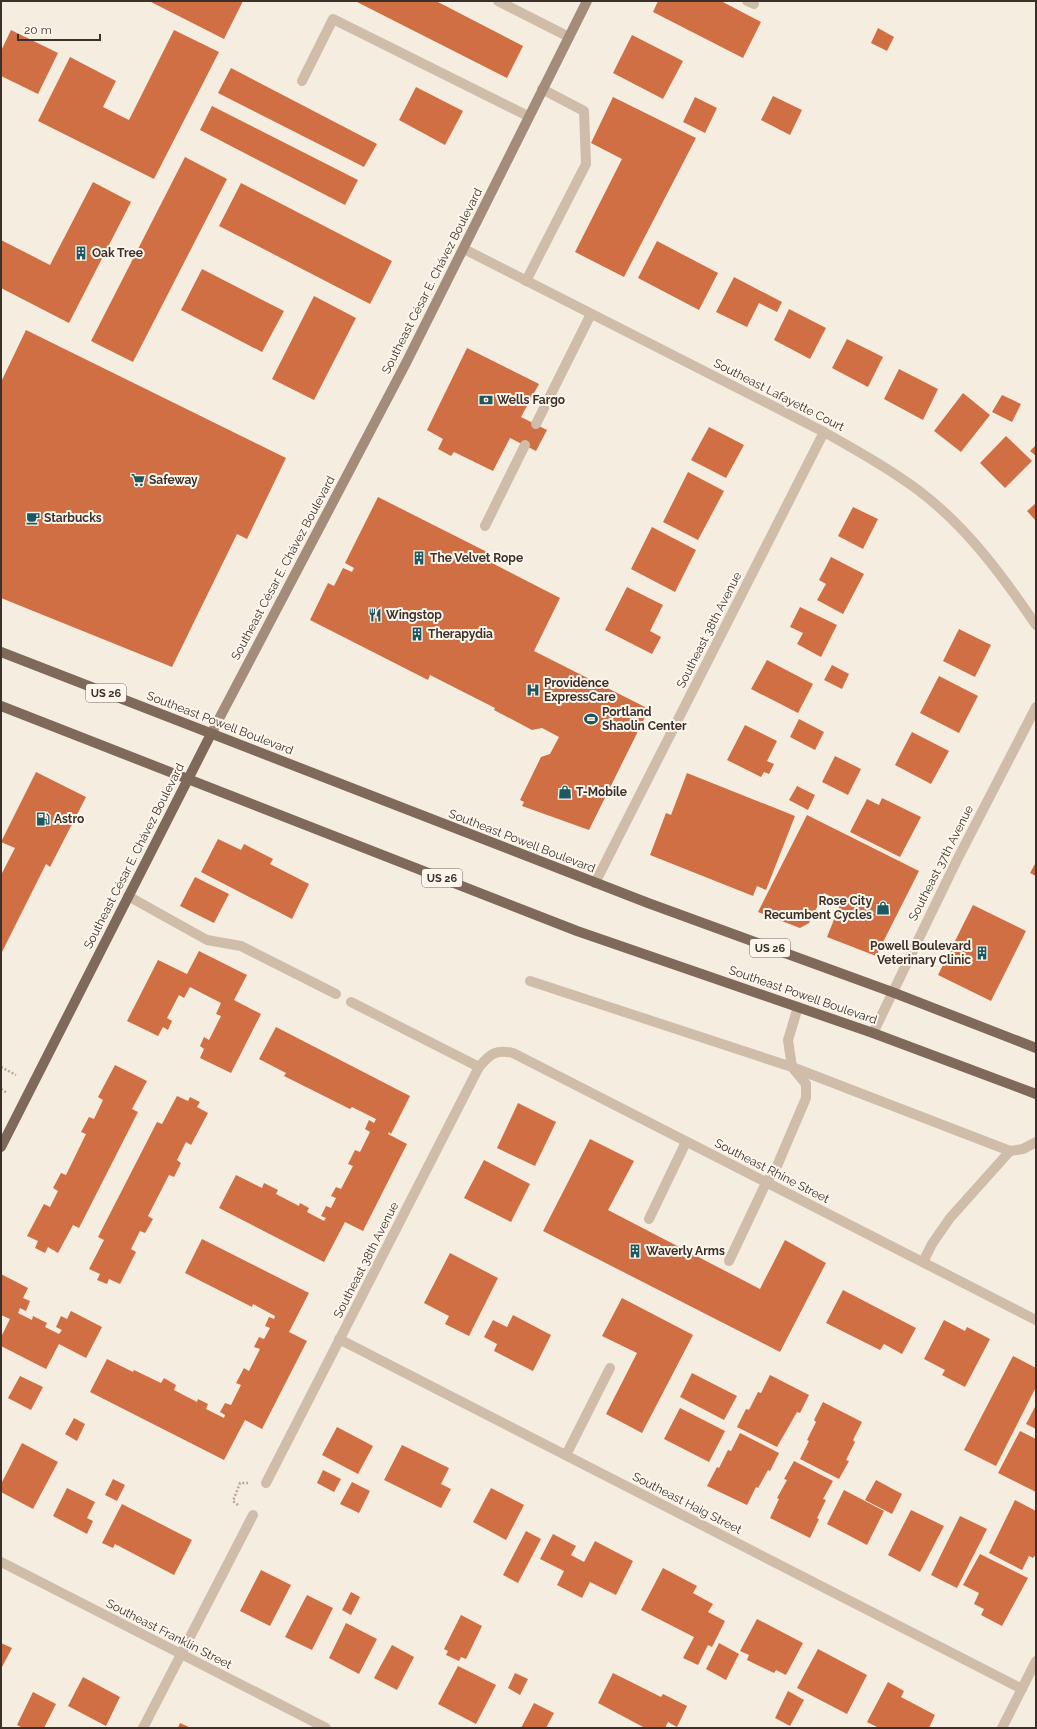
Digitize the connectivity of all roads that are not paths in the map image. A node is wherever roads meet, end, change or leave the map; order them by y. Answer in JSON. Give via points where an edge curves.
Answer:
{"nodes":[{"id":1,"x":498,"y":1,"type":"edge"},
{"id":2,"x":587,"y":1,"type":"edge"},
{"id":3,"x":569,"y":37,"type":"junction"},
{"id":4,"x":302,"y":81,"type":"dead end"},
{"id":5,"x":542,"y":89,"type":"junction"},
{"id":6,"x":528,"y":116,"type":"junction"},
{"id":7,"x":464,"y":249,"type":"junction"},
{"id":8,"x":526,"y":281,"type":"junction"},
{"id":9,"x":591,"y":314,"type":"junction"},
{"id":10,"x":536,"y":424,"type":"dead end"},
{"id":11,"x":824,"y":432,"type":"junction"},
{"id":12,"x":525,"y":445,"type":"dead end"},
{"id":13,"x":485,"y":526,"type":"dead end"},
{"id":14,"x":1036,"y":625,"type":"edge"},
{"id":15,"x":1,"y":652,"type":"edge"},
{"id":16,"x":1,"y":706,"type":"edge"},
{"id":17,"x":1036,"y":707,"type":"edge"},
{"id":18,"x":210,"y":734,"type":"junction"},
{"id":19,"x":187,"y":778,"type":"junction"},
{"id":20,"x":595,"y":883,"type":"junction"},
{"id":21,"x":128,"y":896,"type":"junction"},
{"id":22,"x":530,"y":981,"type":"dead end"},
{"id":23,"x":892,"y":992,"type":"junction"},
{"id":24,"x":336,"y":994,"type":"dead end"},
{"id":25,"x":351,"y":1002,"type":"dead end"},
{"id":26,"x":798,"y":1007,"type":"junction"},
{"id":27,"x":873,"y":1033,"type":"junction"},
{"id":28,"x":1036,"y":1048,"type":"edge"},
{"id":29,"x":494,"y":1053,"type":"joint"},
{"id":30,"x":479,"y":1066,"type":"junction"},
{"id":31,"x":792,"y":1067,"type":"junction"},
{"id":32,"x":1036,"y":1094,"type":"edge"},
{"id":33,"x":686,"y":1142,"type":"junction"},
{"id":34,"x":1036,"y":1142,"type":"edge"},
{"id":35,"x":1,"y":1147,"type":"edge"},
{"id":36,"x":1010,"y":1151,"type":"junction"},
{"id":37,"x":766,"y":1183,"type":"junction"},
{"id":38,"x":649,"y":1219,"type":"dead end"},
{"id":39,"x":729,"y":1261,"type":"dead end"},
{"id":40,"x":923,"y":1262,"type":"junction"},
{"id":41,"x":1036,"y":1320,"type":"edge"},
{"id":42,"x":339,"y":1339,"type":"junction"},
{"id":43,"x":610,"y":1368,"type":"dead end"},
{"id":44,"x":566,"y":1455,"type":"junction"},
{"id":45,"x":266,"y":1483,"type":"road end"},
{"id":46,"x":253,"y":1515,"type":"road end"},
{"id":47,"x":1,"y":1562,"type":"edge"},
{"id":48,"x":181,"y":1654,"type":"junction"},
{"id":49,"x":1036,"y":1661,"type":"edge"},
{"id":50,"x":1022,"y":1689,"type":"junction"},
{"id":51,"x":143,"y":1728,"type":"edge"},
{"id":52,"x":326,"y":1728,"type":"edge"},
{"id":53,"x":1002,"y":1728,"type":"edge"}],
"edges":[{"from":1,"to":3,"type":"street"},
{"from":2,"to":3,"type":"main road","name":"Southeast César E. Chávez Boulevard"},
{"from":3,"to":5,"type":"main road","name":"Southeast César E. Chávez Boulevard"},
{"from":4,"to":6,"type":"street","via":[[333,20]]},
{"from":5,"to":6,"type":"main road","name":"Southeast César E. Chávez Boulevard"},
{"from":5,"to":8,"type":"street","via":[[584,111],[586,164]]},
{"from":6,"to":7,"type":"main road","name":"Southeast César E. Chávez Boulevard"},
{"from":7,"to":8,"type":"street","name":"Southeast Lafayette Court"},
{"from":7,"to":18,"type":"main road","name":"Southeast César E. Chávez Boulevard"},
{"from":8,"to":9,"type":"street","name":"Southeast Lafayette Court"},
{"from":9,"to":10,"type":"street"},
{"from":9,"to":11,"type":"street","name":"Southeast Lafayette Court"},
{"from":11,"to":14,"type":"street","name":"Southeast Lafayette Court","via":[[880,463],[947,514],[1007,582]]},
{"from":11,"to":20,"type":"street","name":"Southeast 38th Avenue"},
{"from":12,"to":13,"type":"street"},
{"from":15,"to":18,"type":"main road","name":"Southeast Powell Boulevard","number":"US 26"},
{"from":16,"to":19,"type":"main road","name":"Southeast Powell Boulevard","number":"US 26"},
{"from":17,"to":23,"type":"street","name":"Southeast 37th Avenue"},
{"from":18,"to":19,"type":"main road","name":"Southeast César E. Chávez Boulevard"},
{"from":18,"to":20,"type":"main road","name":"Southeast Powell Boulevard","number":"US 26"},
{"from":19,"to":21,"type":"main road","name":"Southeast César E. Chávez Boulevard"},
{"from":19,"to":26,"type":"main road","name":"Southeast Powell Boulevard","number":"US 26","via":[[577,931]]},
{"from":20,"to":23,"type":"main road","name":"Southeast Powell Boulevard","number":"US 26"},
{"from":21,"to":24,"type":"street","via":[[207,940],[241,946]]},
{"from":21,"to":35,"type":"main road","name":"Southeast César E. Chávez Boulevard"},
{"from":22,"to":31,"type":"street"},
{"from":23,"to":27,"type":"street","name":"Southeast 37th Avenue"},
{"from":23,"to":28,"type":"main road","name":"Southeast Powell Boulevard","number":"US 26"},
{"from":25,"to":30,"type":"street"},
{"from":26,"to":27,"type":"main road","name":"Southeast Powell Boulevard","number":"US 26"},
{"from":26,"to":31,"type":"street","via":[[788,1040]]},
{"from":27,"to":32,"type":"main road","name":"Southeast Powell Boulevard","number":"US 26"},
{"from":29,"to":30,"type":"street","name":"Southeast 38th Avenue"},
{"from":29,"to":33,"type":"street","name":"Southeast Rhine Street","via":[[513,1053]]},
{"from":30,"to":42,"type":"street","name":"Southeast 38th Avenue"},
{"from":31,"to":36,"type":"street"},
{"from":31,"to":37,"type":"street","via":[[806,1084],[806,1098],[777,1166]]},
{"from":33,"to":37,"type":"street","name":"Southeast Rhine Street"},
{"from":33,"to":38,"type":"street"},
{"from":34,"to":36,"type":"street","via":[[1023,1149]]},
{"from":36,"to":40,"type":"street","via":[[950,1218]]},
{"from":37,"to":39,"type":"street"},
{"from":37,"to":40,"type":"street","name":"Southeast Rhine Street"},
{"from":40,"to":41,"type":"street","name":"Southeast Rhine Street"},
{"from":42,"to":44,"type":"street","name":"Southeast Haig Street"},
{"from":42,"to":45,"type":"street","name":"Southeast 38th Avenue"},
{"from":43,"to":44,"type":"street"},
{"from":44,"to":50,"type":"street","name":"Southeast Haig Street"},
{"from":46,"to":48,"type":"street"},
{"from":47,"to":48,"type":"street","name":"Southeast Franklin Street"},
{"from":48,"to":51,"type":"street"},
{"from":48,"to":52,"type":"street","name":"Southeast Franklin Street"},
{"from":49,"to":50,"type":"street"},
{"from":50,"to":53,"type":"street"}]}
